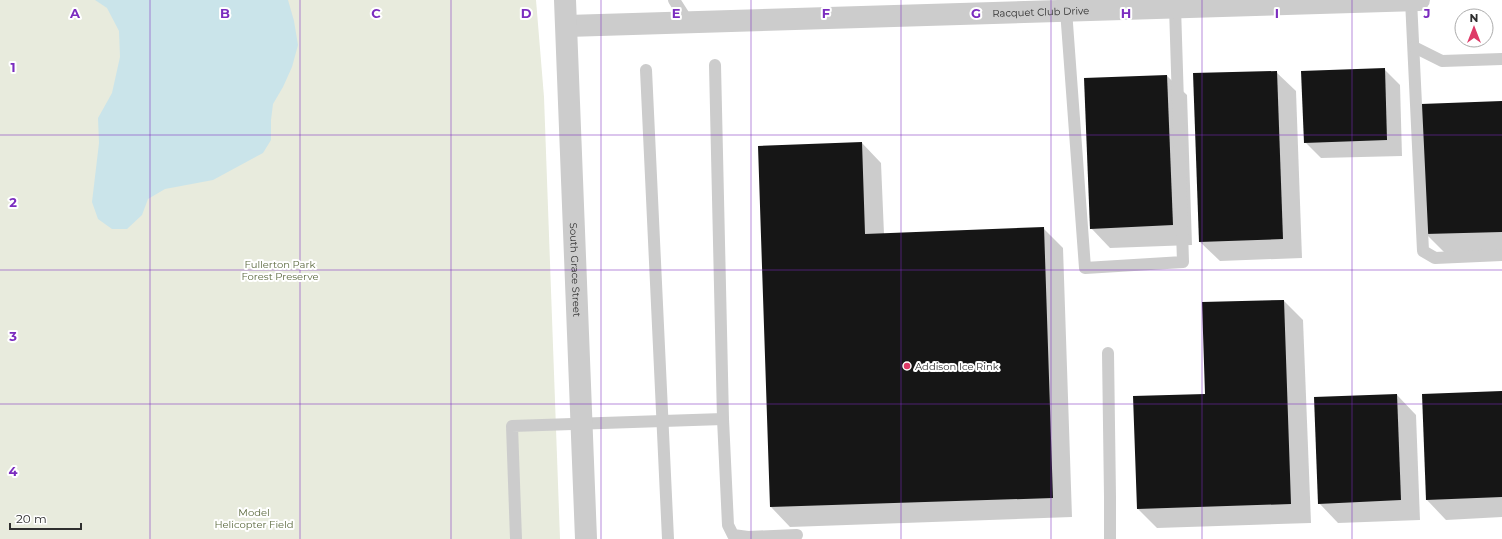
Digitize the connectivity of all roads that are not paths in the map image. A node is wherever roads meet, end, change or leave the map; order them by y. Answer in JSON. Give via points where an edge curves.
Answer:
{"nodes":[{"id":1,"x":566,"y":0,"type":"edge"},
{"id":2,"x":674,"y":0,"type":"edge"},
{"id":3,"x":1401,"y":0,"type":"edge"},
{"id":4,"x":1412,"y":0,"type":"edge"},
{"id":5,"x":1419,"y":0,"type":"edge"},
{"id":6,"x":1227,"y":3,"type":"edge"},
{"id":7,"x":1125,"y":4,"type":"edge"},
{"id":8,"x":1175,"y":7,"type":"junction"},
{"id":9,"x":1066,"y":10,"type":"junction"},
{"id":10,"x":688,"y":22,"type":"junction"},
{"id":11,"x":567,"y":26,"type":"junction"},
{"id":12,"x":1414,"y":47,"type":"junction"},
{"id":13,"x":1502,"y":59,"type":"edge"},
{"id":14,"x":715,"y":65,"type":"dead end"},
{"id":15,"x":646,"y":70,"type":"dead end"},
{"id":16,"x":1502,"y":256,"type":"edge"},
{"id":17,"x":1108,"y":353,"type":"dead end"},
{"id":18,"x":723,"y":419,"type":"junction"},
{"id":19,"x":663,"y":420,"type":"junction"},
{"id":20,"x":582,"y":424,"type":"junction"},
{"id":21,"x":798,"y":535,"type":"dead end"},
{"id":22,"x":516,"y":539,"type":"edge"},
{"id":23,"x":586,"y":539,"type":"edge"},
{"id":24,"x":668,"y":539,"type":"edge"},
{"id":25,"x":1110,"y":539,"type":"edge"}],
"edges":[{"from":1,"to":11,"type":"street","name":"South Grace Street"},
{"from":2,"to":10,"type":"lane"},
{"from":3,"to":4,"type":"street","name":"Racquet Club Drive"},
{"from":3,"to":6,"type":"street","name":"Racquet Club Drive"},
{"from":4,"to":5,"type":"street","name":"Racquet Club Drive"},
{"from":4,"to":12,"type":"lane"},
{"from":6,"to":8,"type":"street","name":"Racquet Club Drive"},
{"from":7,"to":8,"type":"street","name":"Racquet Club Drive"},
{"from":7,"to":9,"type":"street","name":"Racquet Club Drive"},
{"from":8,"to":9,"type":"lane","via":[[1183,262],[1084,268]]},
{"from":9,"to":10,"type":"street","name":"Racquet Club Drive"},
{"from":10,"to":11,"type":"street","name":"Racquet Club Drive"},
{"from":11,"to":20,"type":"street","name":"South Grace Street"},
{"from":12,"to":13,"type":"lane","via":[[1442,62]]},
{"from":12,"to":16,"type":"lane","via":[[1423,251],[1435,258]]},
{"from":14,"to":18,"type":"lane"},
{"from":15,"to":19,"type":"lane"},
{"from":17,"to":25,"type":"lane"},
{"from":18,"to":19,"type":"lane"},
{"from":18,"to":21,"type":"lane","via":[[728,525],[733,535],[748,538]]},
{"from":19,"to":20,"type":"lane"},
{"from":19,"to":24,"type":"lane"},
{"from":20,"to":22,"type":"lane","via":[[512,426]]},
{"from":20,"to":23,"type":"street","name":"South Grace Street"}]}
